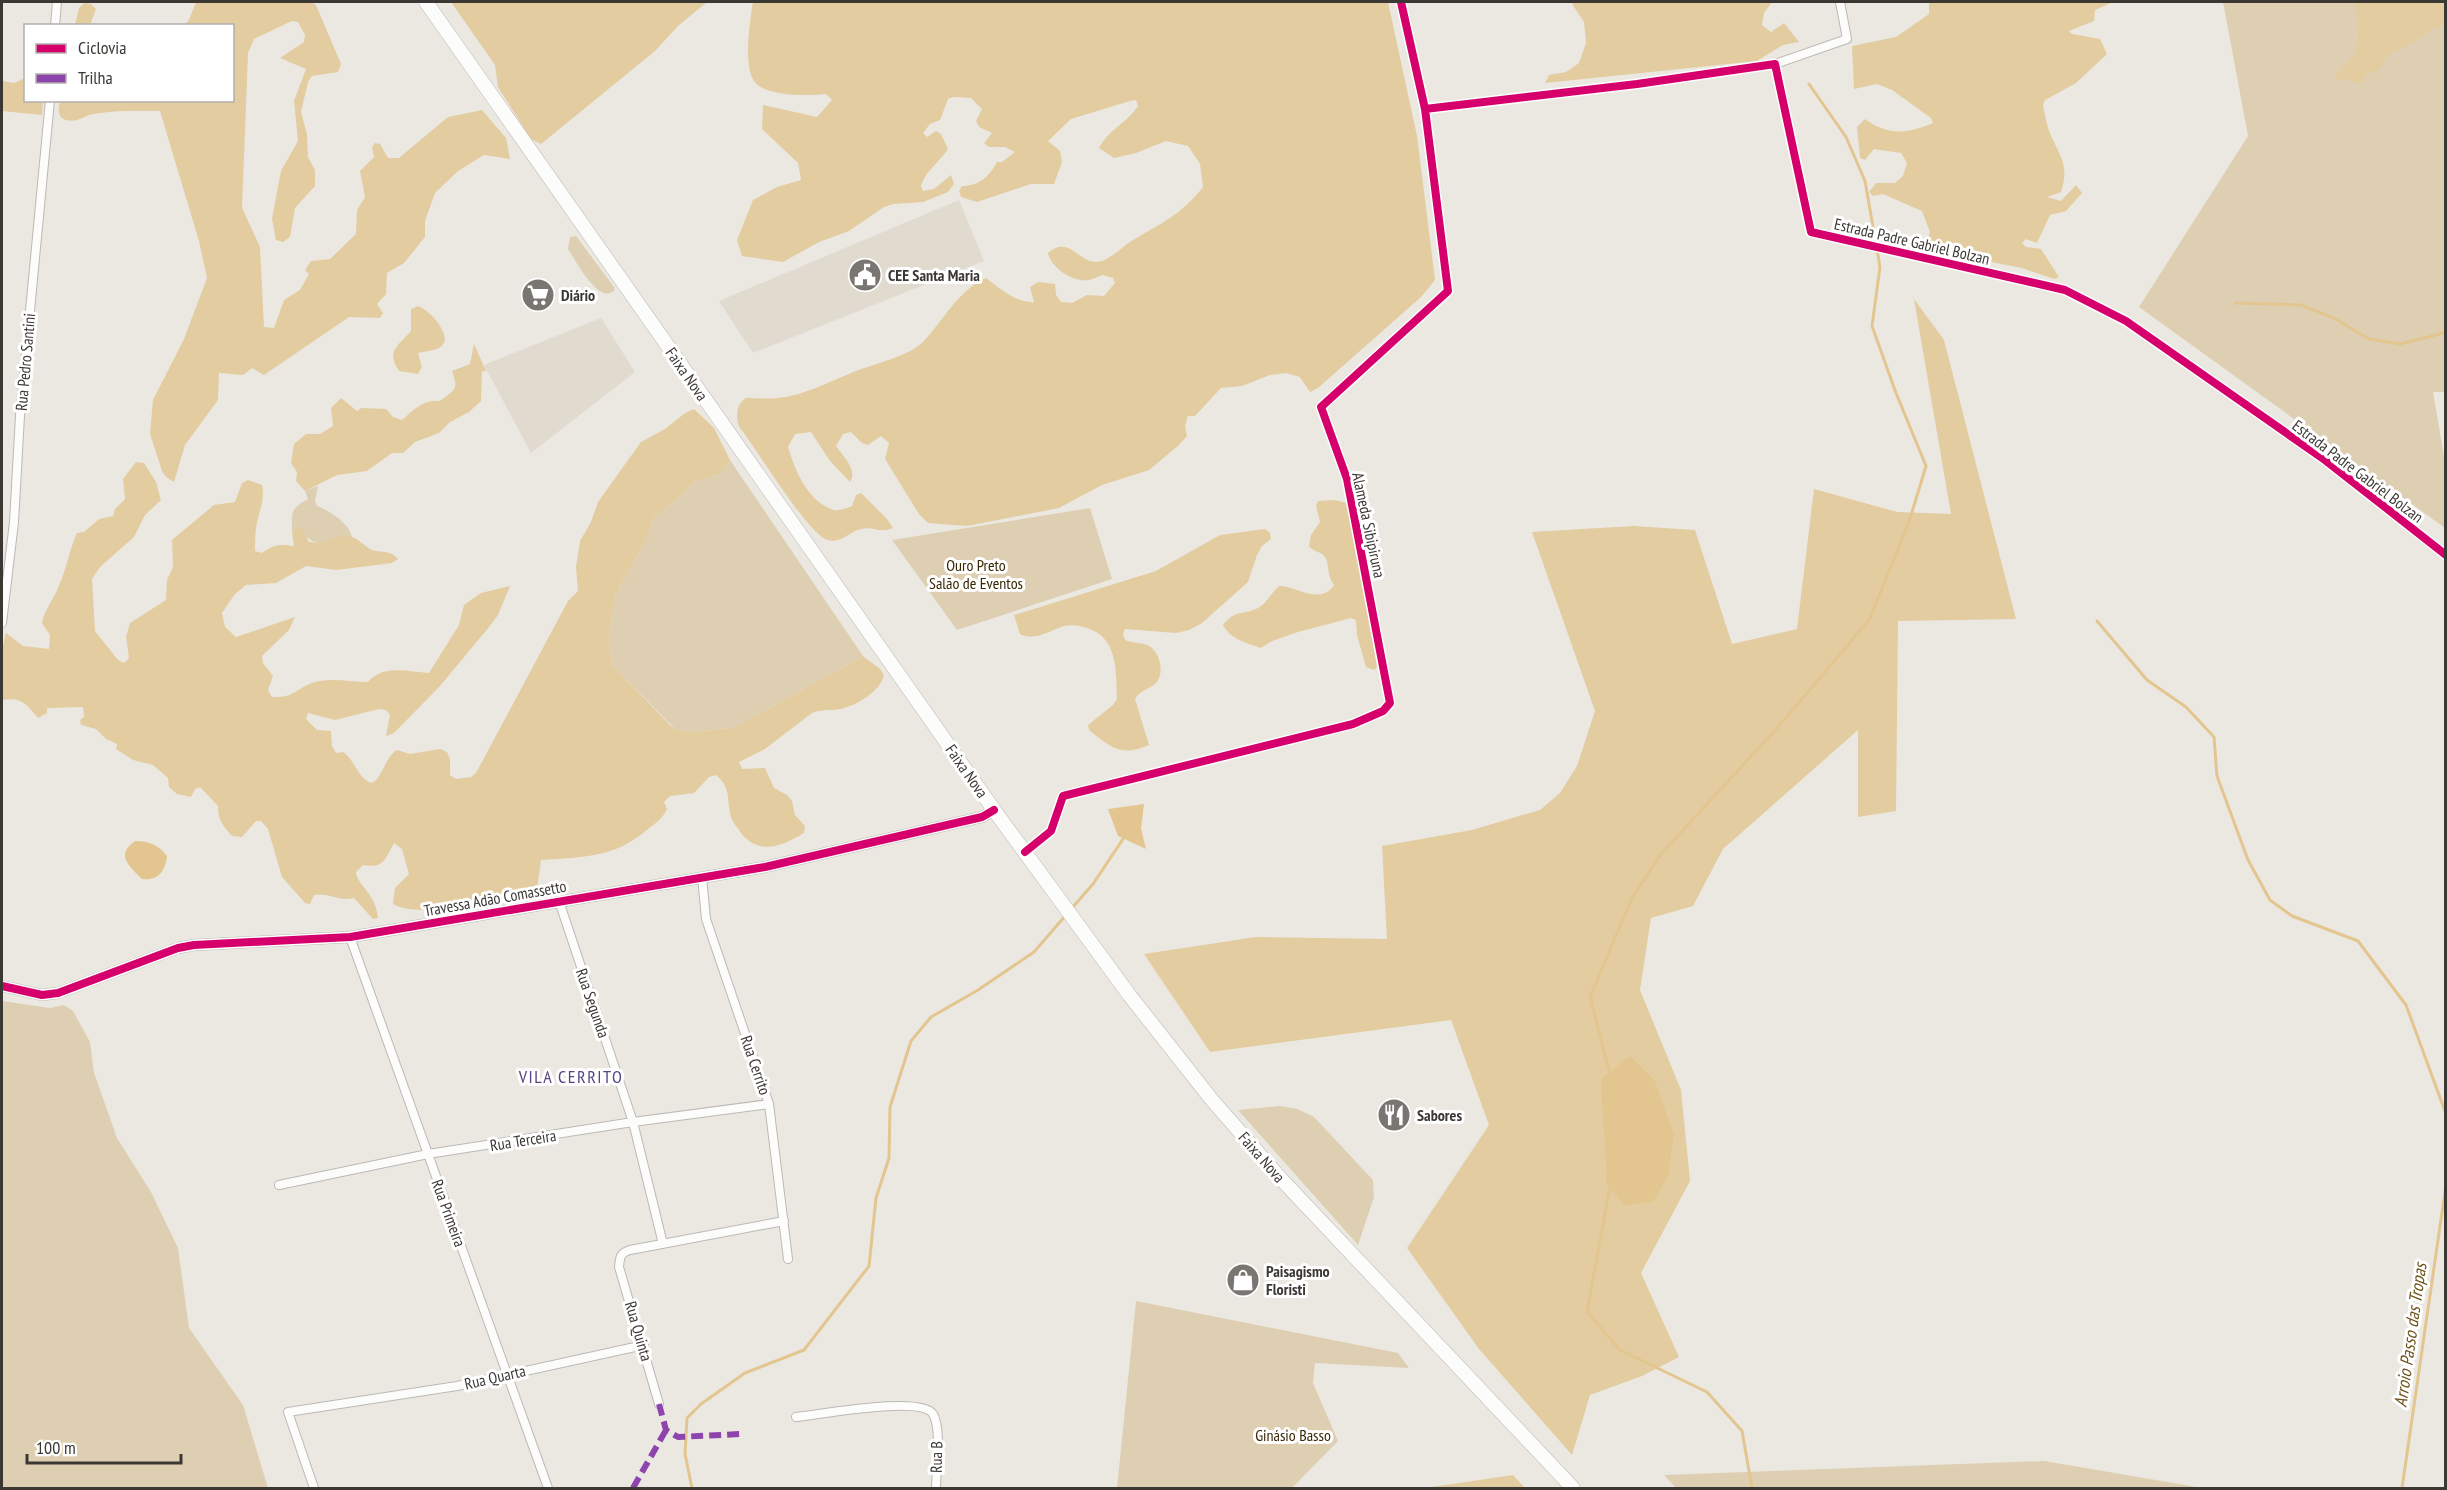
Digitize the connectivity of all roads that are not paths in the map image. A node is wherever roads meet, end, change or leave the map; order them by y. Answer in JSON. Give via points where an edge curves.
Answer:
{"nodes":[{"id":1,"x":57,"y":2,"type":"edge"},
{"id":2,"x":426,"y":2,"type":"edge"},
{"id":3,"x":1401,"y":2,"type":"edge"},
{"id":4,"x":1840,"y":2,"type":"edge"},
{"id":5,"x":55,"y":24,"type":"edge"},
{"id":6,"x":1775,"y":64,"type":"junction"},
{"id":7,"x":50,"y":102,"type":"edge"},
{"id":8,"x":1425,"y":109,"type":"junction"},
{"id":9,"x":2445,"y":555,"type":"edge"},
{"id":10,"x":2,"y":623,"type":"edge"},
{"id":11,"x":994,"y":810,"type":"junction"},
{"id":12,"x":1025,"y":852,"type":"junction"},
{"id":13,"x":702,"y":877,"type":"junction"},
{"id":14,"x":560,"y":901,"type":"junction"},
{"id":15,"x":350,"y":937,"type":"junction"},
{"id":16,"x":2,"y":986,"type":"edge"},
{"id":17,"x":769,"y":1104,"type":"junction"},
{"id":18,"x":633,"y":1122,"type":"junction"},
{"id":19,"x":428,"y":1154,"type":"junction"},
{"id":20,"x":279,"y":1185,"type":"dead end"},
{"id":21,"x":784,"y":1221,"type":"junction"},
{"id":22,"x":663,"y":1244,"type":"junction"},
{"id":23,"x":788,"y":1259,"type":"dead end"},
{"id":24,"x":644,"y":1346,"type":"junction"},
{"id":25,"x":507,"y":1374,"type":"junction"},
{"id":26,"x":659,"y":1404,"type":"dead end"},
{"id":27,"x":796,"y":1417,"type":"dead end"},
{"id":28,"x":314,"y":1488,"type":"edge"},
{"id":29,"x":548,"y":1488,"type":"edge"},
{"id":30,"x":936,"y":1488,"type":"edge"},
{"id":31,"x":1573,"y":1488,"type":"edge"}],
"edges":[{"from":1,"to":5,"type":"street"},
{"from":2,"to":11,"type":"highway","name":"Faixa Nova"},
{"from":3,"to":8,"type":"street","name":"Alameda Sibipiruna"},
{"from":4,"to":6,"type":"street","via":[[1847,39]]},
{"from":6,"to":8,"type":"street"},
{"from":6,"to":9,"type":"street","name":"Estrada Padre Gabriel Bolzan","via":[[1811,232],[2065,290],[2126,321],[2325,460]]},
{"from":7,"to":10,"type":"street","name":"Rua Pedro Santini"},
{"from":8,"to":12,"type":"street","name":"Alameda Sibipiruna","via":[[1448,291],[1321,407],[1347,479],[1390,703],[1383,711],[1353,724],[1063,796],[1051,831]]},
{"from":11,"to":12,"type":"highway","name":"Faixa Nova"},
{"from":11,"to":13,"type":"street","name":"Travessa Adão Comassetto","via":[[970,820],[765,867]]},
{"from":12,"to":31,"type":"highway","name":"Faixa Nova","via":[[1117,980],[1212,1100],[1282,1180]]},
{"from":13,"to":14,"type":"street","name":"Travessa Adão Comassetto"},
{"from":13,"to":17,"type":"street","name":"Rua Cerrito","via":[[706,919]]},
{"from":14,"to":15,"type":"street","name":"Travessa Adão Comassetto"},
{"from":14,"to":18,"type":"street","name":"Rua Segunda"},
{"from":15,"to":16,"type":"street","name":"Travessa Adão Comassetto","via":[[186,946],[58,993],[42,995]]},
{"from":15,"to":19,"type":"street","name":"Rua Primeira"},
{"from":17,"to":18,"type":"street","name":"Rua Terceira"},
{"from":17,"to":21,"type":"street","name":"Rua Cerrito"},
{"from":18,"to":19,"type":"street","name":"Rua Terceira"},
{"from":18,"to":22,"type":"street","name":"Rua Segunda"},
{"from":19,"to":20,"type":"street","name":"Rua Terceira"},
{"from":19,"to":25,"type":"street","name":"Rua Primeira"},
{"from":21,"to":22,"type":"street"},
{"from":21,"to":23,"type":"street","name":"Rua Cerrito"},
{"from":22,"to":24,"type":"street","name":"Rua Quinta","via":[[624,1252],[620,1257],[619,1267]]},
{"from":24,"to":25,"type":"street","name":"Rua Quarta"},
{"from":24,"to":26,"type":"street","name":"Rua Quinta"},
{"from":25,"to":28,"type":"street","name":"Rua Quarta","via":[[457,1386],[288,1412]]},
{"from":25,"to":29,"type":"street","name":"Rua Primeira"},
{"from":27,"to":30,"type":"street","name":"Rua B","via":[[868,1408],[921,1407],[933,1414],[937,1426]]}]}
